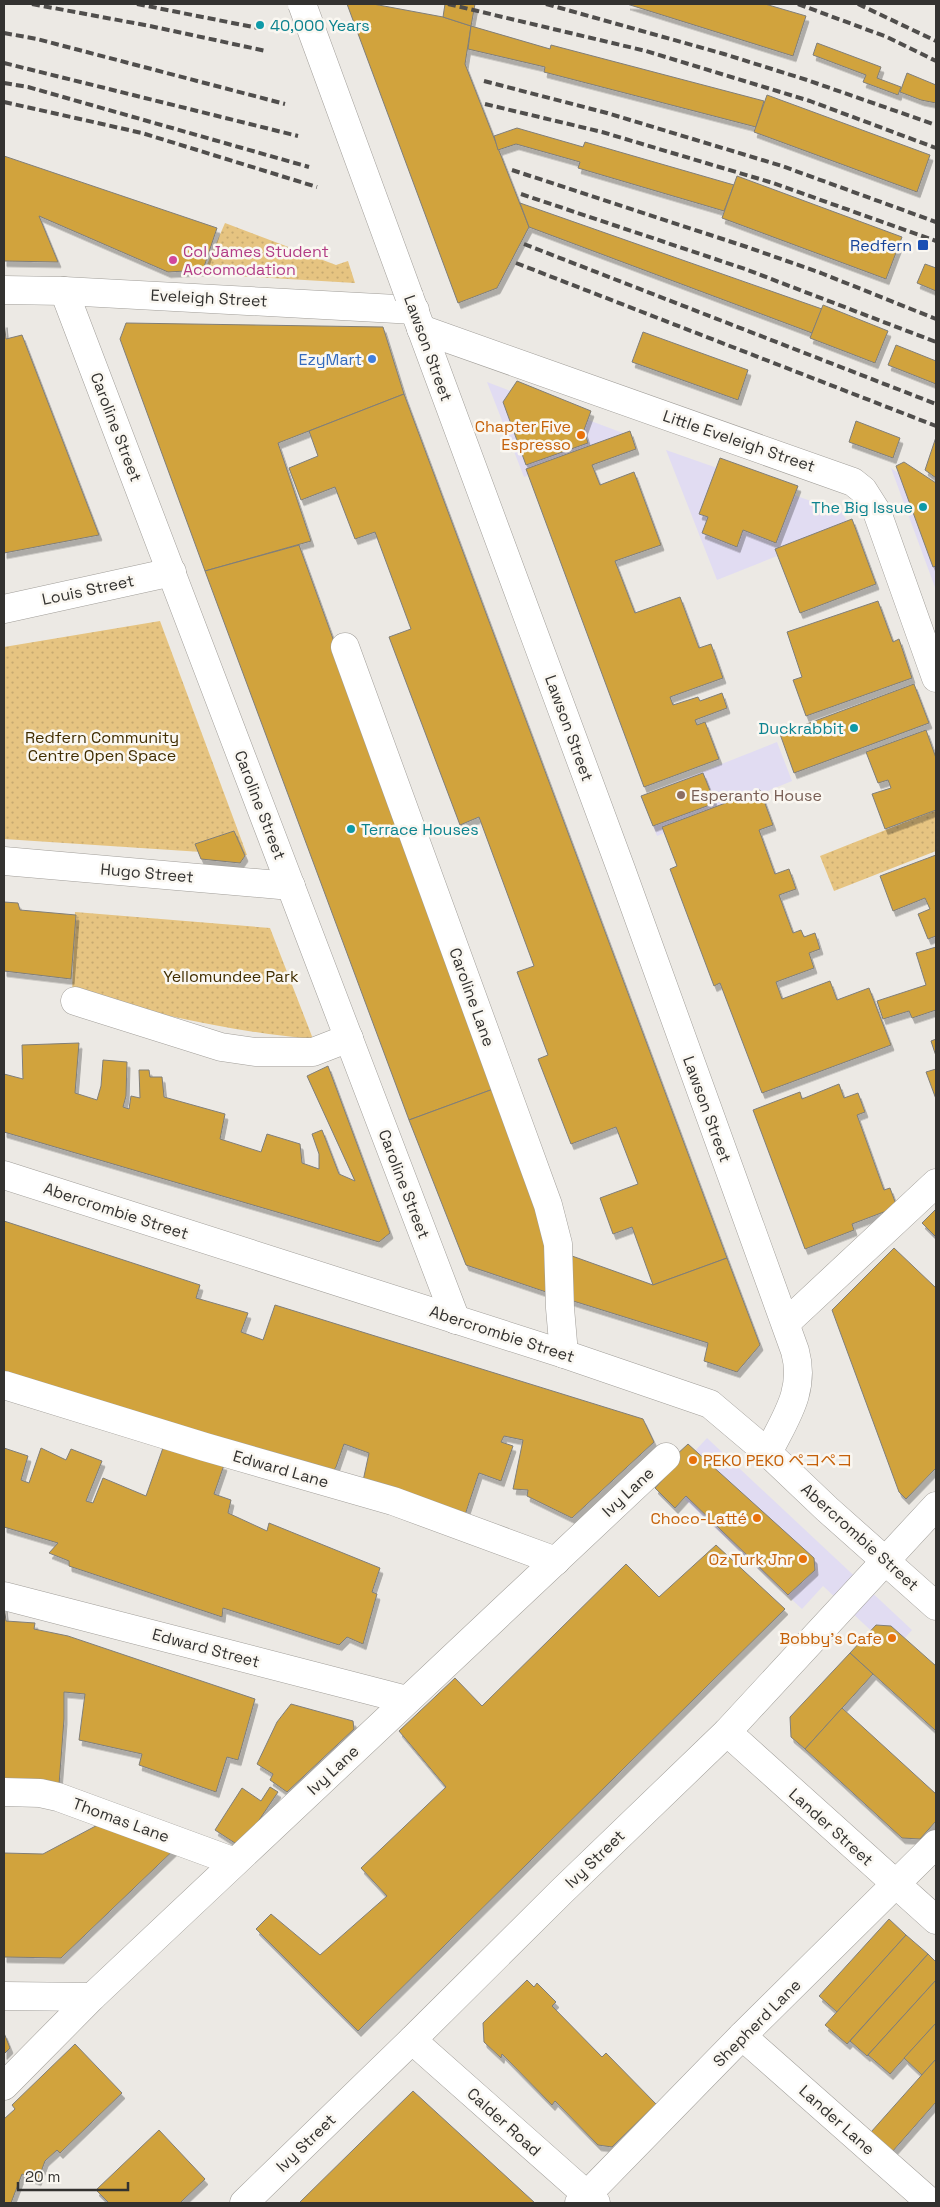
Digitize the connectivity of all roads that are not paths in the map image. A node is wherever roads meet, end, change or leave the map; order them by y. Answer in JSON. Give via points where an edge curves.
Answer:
{"nodes":[{"id":1,"x":302,"y":4,"type":"edge"},
{"id":2,"x":4,"y":290,"type":"edge"},
{"id":3,"x":64,"y":291,"type":"junction"},
{"id":4,"x":415,"y":312,"type":"junction"},
{"id":5,"x":172,"y":572,"type":"junction"},
{"id":6,"x":4,"y":608,"type":"edge"},
{"id":7,"x":345,"y":647,"type":"dead end"},
{"id":8,"x":936,"y":678,"type":"edge"},
{"id":9,"x":4,"y":861,"type":"edge"},
{"id":10,"x":291,"y":886,"type":"junction"},
{"id":11,"x":75,"y":1001,"type":"dead end"},
{"id":12,"x":349,"y":1038,"type":"junction"},
{"id":13,"x":4,"y":1175,"type":"edge"},
{"id":14,"x":936,"y":1183,"type":"edge"},
{"id":15,"x":456,"y":1320,"type":"junction"},
{"id":16,"x":786,"y":1324,"type":"junction"},
{"id":17,"x":564,"y":1354,"type":"junction"},
{"id":18,"x":4,"y":1385,"type":"edge"},
{"id":19,"x":768,"y":1453,"type":"junction"},
{"id":20,"x":666,"y":1457,"type":"dead end"},
{"id":21,"x":936,"y":1506,"type":"edge"},
{"id":22,"x":556,"y":1561,"type":"junction"},
{"id":23,"x":886,"y":1561,"type":"junction"},
{"id":24,"x":4,"y":1596,"type":"edge"},
{"id":25,"x":936,"y":1606,"type":"edge"},
{"id":26,"x":407,"y":1700,"type":"junction"},
{"id":27,"x":727,"y":1732,"type":"junction"},
{"id":28,"x":4,"y":1792,"type":"edge"},
{"id":29,"x":936,"y":1844,"type":"edge"},
{"id":30,"x":235,"y":1862,"type":"junction"},
{"id":31,"x":896,"y":1885,"type":"junction"},
{"id":32,"x":936,"y":1920,"type":"edge"},
{"id":33,"x":4,"y":1996,"type":"edge"},
{"id":34,"x":92,"y":1998,"type":"junction"},
{"id":35,"x":742,"y":2036,"type":"junction"},
{"id":36,"x":412,"y":2040,"type":"junction"},
{"id":37,"x":4,"y":2086,"type":"edge"},
{"id":38,"x":587,"y":2201,"type":"edge"},
{"id":39,"x":244,"y":2203,"type":"edge"},
{"id":40,"x":931,"y":2203,"type":"edge"}],
"edges":[{"from":1,"to":4,"type":"street","name":"Lawson Street","bridge":true},
{"from":2,"to":3,"type":"street","name":"Eveleigh Street"},
{"from":3,"to":4,"type":"street","name":"Eveleigh Street"},
{"from":3,"to":5,"type":"street","name":"Caroline Street"},
{"from":4,"to":8,"type":"street","name":"Little Eveleigh Street","via":[[853,482],[863,490],[877,512]]},
{"from":4,"to":16,"type":"street","name":"Lawson Street"},
{"from":5,"to":6,"type":"street","name":"Louis Street"},
{"from":5,"to":10,"type":"street","name":"Caroline Street"},
{"from":7,"to":17,"type":"street","name":"Caroline Lane","via":[[548,1205],[558,1244]]},
{"from":9,"to":10,"type":"street","name":"Hugo Street"},
{"from":10,"to":12,"type":"street","name":"Caroline Street"},
{"from":11,"to":12,"type":"street","via":[[220,1047],[255,1052],[313,1052]]},
{"from":12,"to":15,"type":"street","name":"Caroline Street"},
{"from":13,"to":15,"type":"street","name":"Abercrombie Street"},
{"from":14,"to":16,"type":"street"},
{"from":15,"to":17,"type":"street","name":"Abercrombie Street"},
{"from":16,"to":19,"type":"street","name":"Lawson Street","via":[[799,1364],[799,1383],[793,1404]]},
{"from":17,"to":19,"type":"street","name":"Abercrombie Street","via":[[710,1404]]},
{"from":18,"to":22,"type":"street","name":"Edward Lane","via":[[205,1448],[393,1501]]},
{"from":19,"to":23,"type":"street","name":"Abercrombie Street"},
{"from":20,"to":22,"type":"street","name":"Ivy Lane"},
{"from":21,"to":23,"type":"street","name":"Ivy Street"},
{"from":22,"to":26,"type":"street","name":"Ivy Lane"},
{"from":23,"to":25,"type":"street","name":"Abercrombie Street"},
{"from":23,"to":27,"type":"street","name":"Ivy Street"},
{"from":24,"to":26,"type":"street","name":"Edward Street"},
{"from":26,"to":30,"type":"street","name":"Ivy Lane"},
{"from":27,"to":31,"type":"street","name":"Lander Street"},
{"from":27,"to":36,"type":"street","name":"Ivy Street"},
{"from":28,"to":30,"type":"street","name":"Thomas Lane","via":[[58,1797]]},
{"from":29,"to":31,"type":"street","name":"Shepherd Lane"},
{"from":30,"to":34,"type":"street","name":"Ivy Lane"},
{"from":31,"to":32,"type":"street","name":"Lander Street"},
{"from":31,"to":35,"type":"street","name":"Shepherd Lane"},
{"from":33,"to":34,"type":"street"},
{"from":34,"to":37,"type":"street","name":"Ivy Lane"},
{"from":35,"to":38,"type":"street","name":"Shepherd Lane"},
{"from":35,"to":40,"type":"street","name":"Lander Lane"},
{"from":36,"to":38,"type":"street","name":"Calder Road"},
{"from":36,"to":39,"type":"street","name":"Ivy Street"}]}
